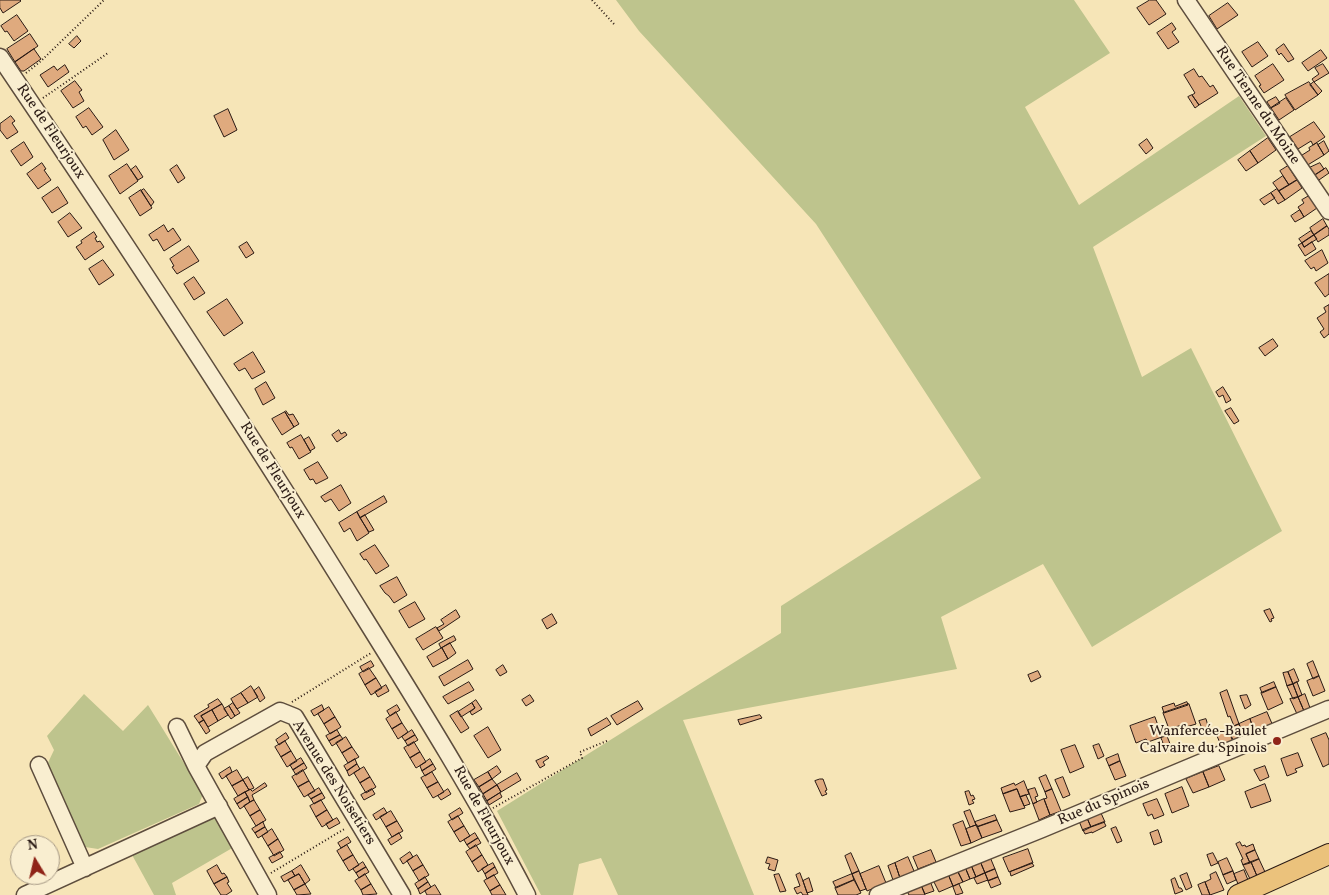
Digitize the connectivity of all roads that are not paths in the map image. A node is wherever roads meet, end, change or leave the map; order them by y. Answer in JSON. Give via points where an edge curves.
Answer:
{"nodes":[{"id":1,"x":1186,"y":0,"type":"edge"},
{"id":2,"x":0,"y":57,"type":"edge"},
{"id":3,"x":1329,"y":211,"type":"edge"},
{"id":4,"x":1329,"y":709,"type":"edge"},
{"id":5,"x":177,"y":727,"type":"dead end"},
{"id":6,"x":39,"y":765,"type":"dead end"},
{"id":7,"x":196,"y":766,"type":"junction"},
{"id":8,"x":219,"y":806,"type":"junction"},
{"id":9,"x":1329,"y":854,"type":"edge"},
{"id":10,"x":85,"y":868,"type":"junction"},
{"id":11,"x":25,"y":895,"type":"edge"},
{"id":12,"x":268,"y":895,"type":"edge"},
{"id":13,"x":402,"y":895,"type":"edge"},
{"id":14,"x":527,"y":895,"type":"edge"},
{"id":15,"x":878,"y":895,"type":"edge"},
{"id":16,"x":1238,"y":895,"type":"edge"}],
"edges":[{"from":1,"to":3,"type":"street","name":"Rue Tienne du Moine"},
{"from":2,"to":14,"type":"street","name":"Rue de Fleurjoux","via":[[228,400],[447,752]]},
{"from":4,"to":15,"type":"street","name":"Rue du Spinois"},
{"from":5,"to":7,"type":"street"},
{"from":6,"to":10,"type":"street"},
{"from":7,"to":8,"type":"street"},
{"from":7,"to":13,"type":"street","name":"Avenue des Noisetiers","via":[[205,753],[280,711],[295,717]]},
{"from":8,"to":10,"type":"street"},
{"from":8,"to":12,"type":"street"},
{"from":9,"to":16,"type":"main road"},
{"from":10,"to":11,"type":"street"}]}
